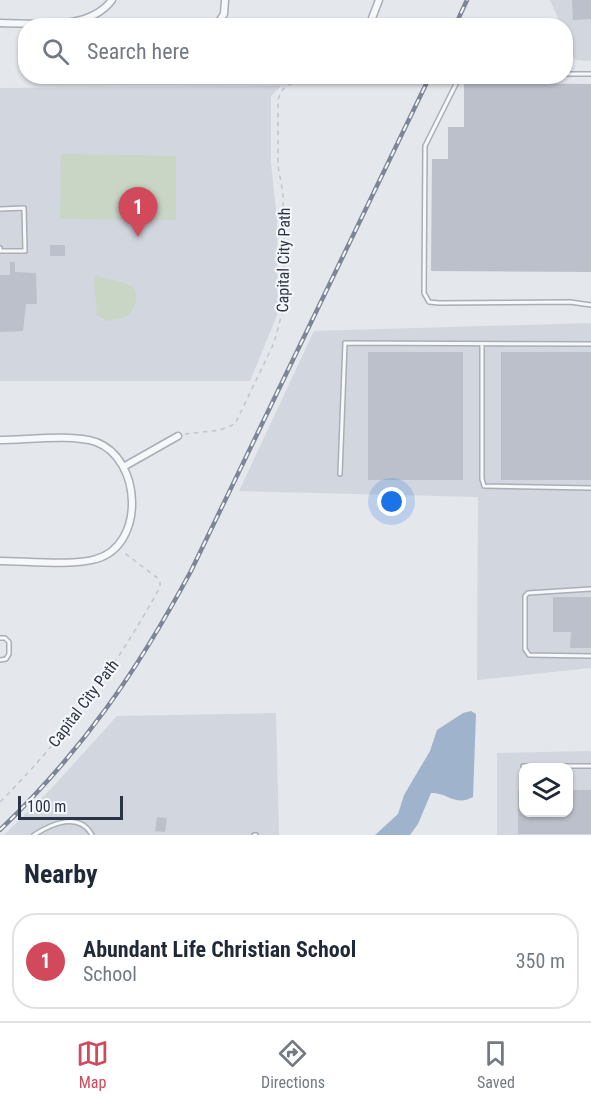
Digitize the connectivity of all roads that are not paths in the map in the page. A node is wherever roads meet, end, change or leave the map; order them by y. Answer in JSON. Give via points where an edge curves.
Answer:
{"nodes":[{"id":1,"x":112,"y":0,"type":"edge"},
{"id":2,"x":225,"y":0,"type":"edge"},
{"id":3,"x":379,"y":0,"type":"edge"},
{"id":4,"x":86,"y":18,"type":"edge"},
{"id":5,"x":221,"y":18,"type":"edge"},
{"id":6,"x":372,"y":18,"type":"edge"},
{"id":7,"x":0,"y":23,"type":"edge"},
{"id":8,"x":18,"y":23,"type":"edge"},
{"id":9,"x":573,"y":74,"type":"edge"},
{"id":10,"x":591,"y":74,"type":"edge"},
{"id":11,"x":456,"y":84,"type":"edge"},
{"id":12,"x":0,"y":208,"type":"edge"},
{"id":13,"x":0,"y":248,"type":"edge"},
{"id":14,"x":591,"y":305,"type":"edge"},
{"id":15,"x":482,"y":344,"type":"junction"},
{"id":16,"x":591,"y":344,"type":"edge"},
{"id":17,"x":178,"y":436,"type":"road end"},
{"id":18,"x":0,"y":440,"type":"edge"},
{"id":19,"x":125,"y":466,"type":"junction"},
{"id":20,"x":340,"y":474,"type":"dead end"},
{"id":21,"x":591,"y":488,"type":"edge"},
{"id":22,"x":0,"y":561,"type":"edge"},
{"id":23,"x":591,"y":589,"type":"edge"},
{"id":24,"x":0,"y":638,"type":"edge"},
{"id":25,"x":591,"y":656,"type":"edge"},
{"id":26,"x":0,"y":660,"type":"edge"},
{"id":27,"x":573,"y":766,"type":"edge"},
{"id":28,"x":591,"y":766,"type":"edge"},
{"id":29,"x":33,"y":835,"type":"edge"},
{"id":30,"x":92,"y":835,"type":"edge"}],
"edges":[{"from":1,"to":4,"type":"street"},
{"from":2,"to":5,"type":"street"},
{"from":3,"to":6,"type":"street"},
{"from":7,"to":8,"type":"street"},
{"from":9,"to":10,"type":"lane"},
{"from":11,"to":14,"type":"lane","via":[[425,146],[424,293],[429,302]]},
{"from":12,"to":13,"type":"lane","via":[[24,208],[25,250]]},
{"from":15,"to":16,"type":"lane"},
{"from":15,"to":20,"type":"lane","via":[[345,343]]},
{"from":15,"to":21,"type":"lane","via":[[484,486]]},
{"from":17,"to":19,"type":"street"},
{"from":18,"to":19,"type":"street","via":[[83,439],[106,447]]},
{"from":19,"to":22,"type":"street","via":[[131,496],[129,522],[117,547],[97,559],[83,561]]},
{"from":23,"to":25,"type":"lane","via":[[528,592],[525,596],[525,649],[530,655]]},
{"from":24,"to":26,"type":"lane","via":[[9,642],[9,654]]},
{"from":27,"to":28,"type":"lane"},
{"from":29,"to":30,"type":"lane","via":[[68,820]]}]}
